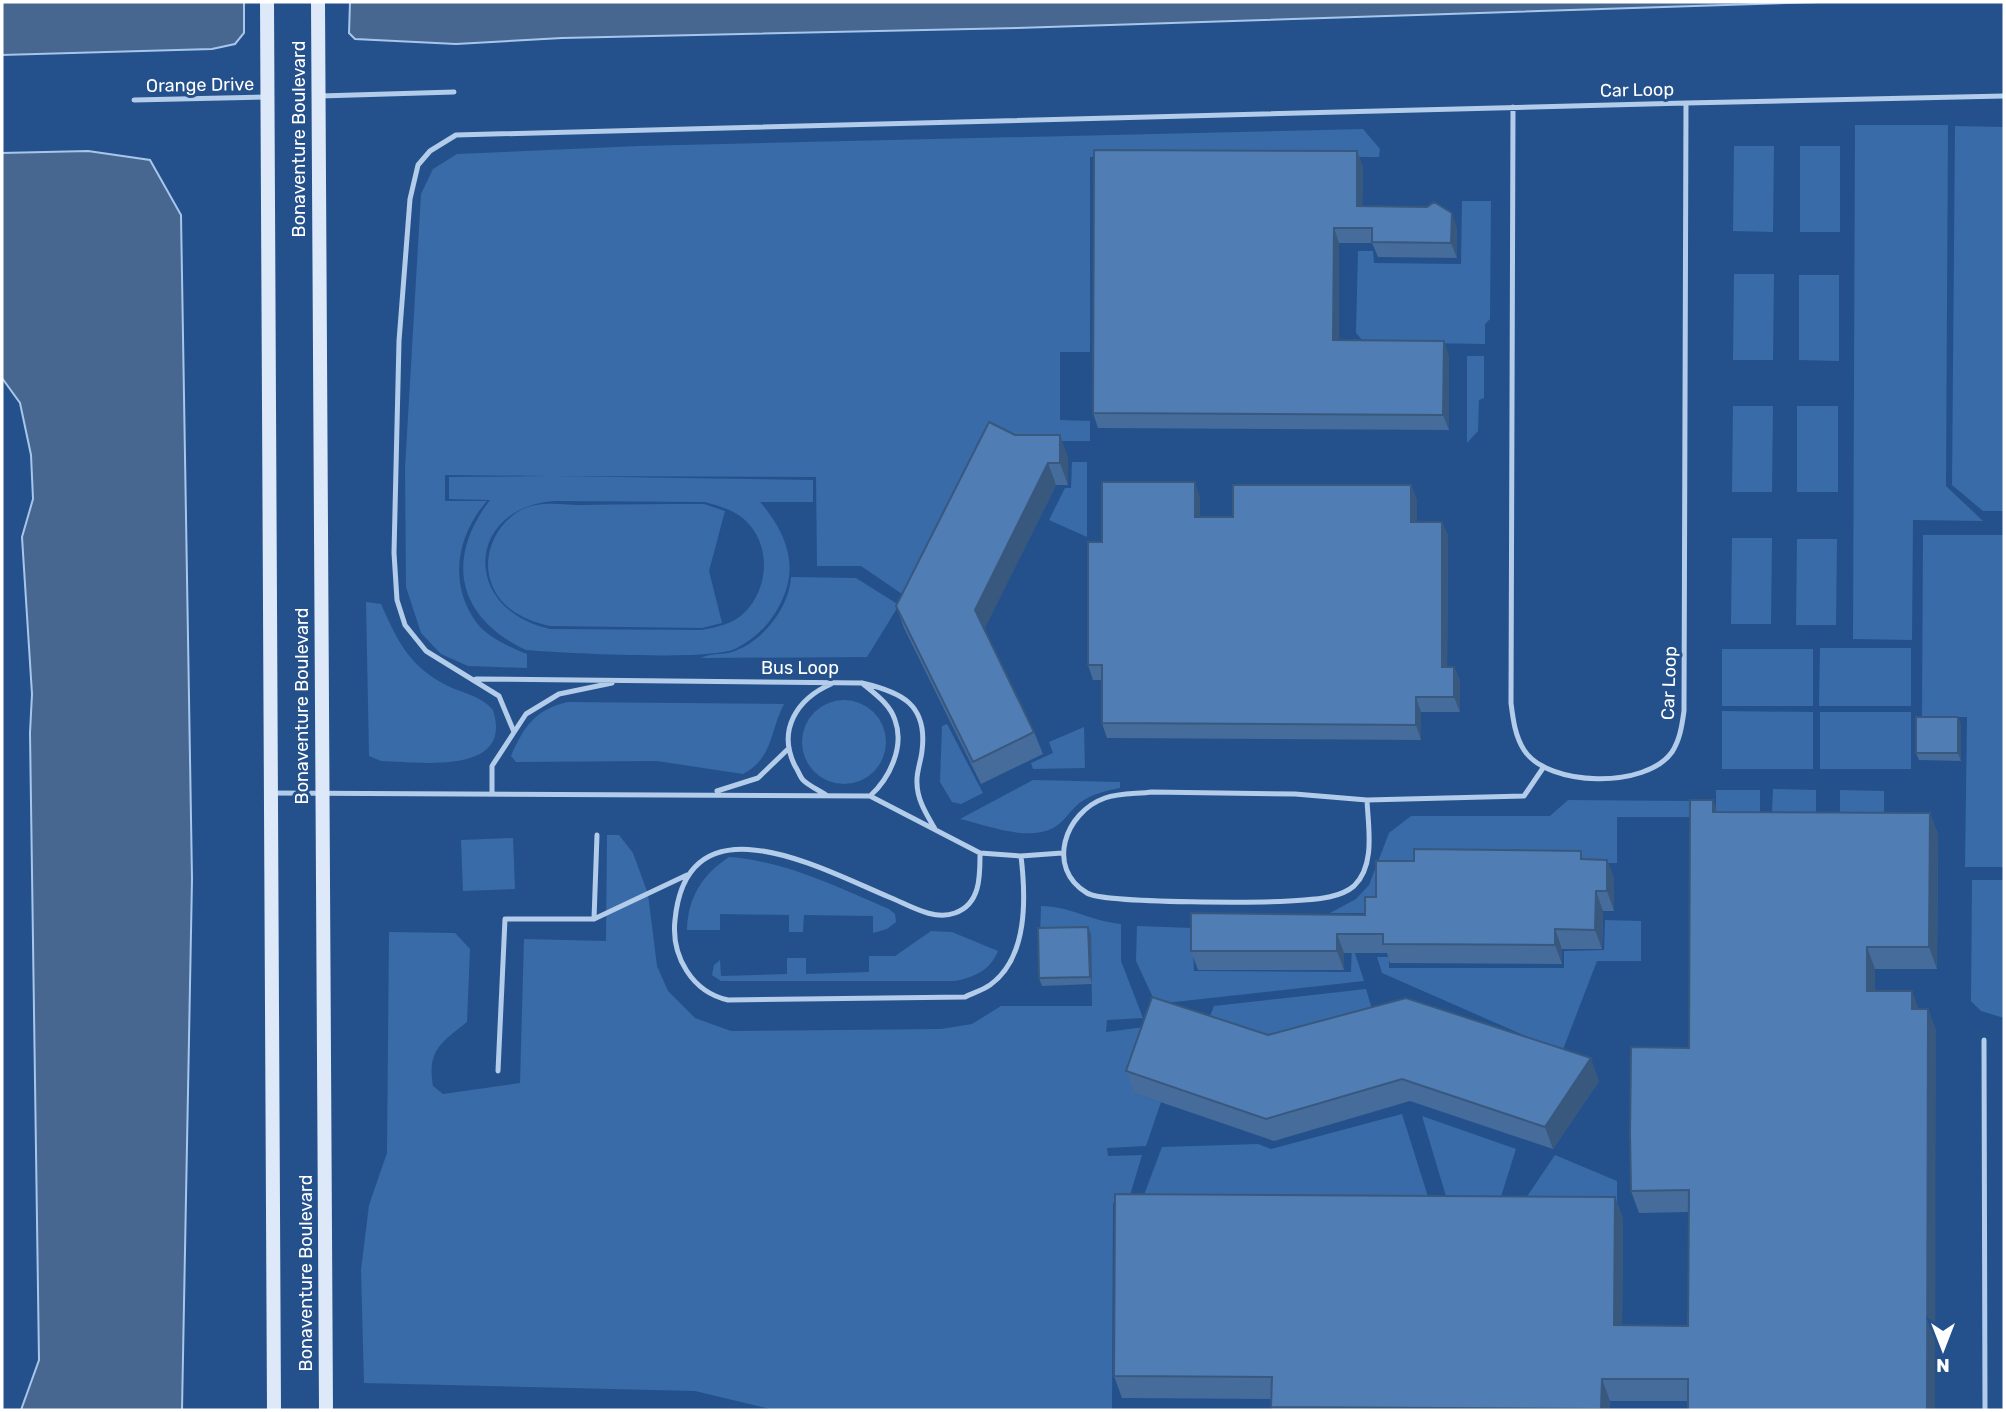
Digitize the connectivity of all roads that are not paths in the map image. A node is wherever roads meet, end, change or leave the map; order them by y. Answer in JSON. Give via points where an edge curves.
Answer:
{"nodes":[{"id":1,"x":267,"y":2,"type":"edge"},
{"id":2,"x":318,"y":2,"type":"edge"},
{"id":3,"x":454,"y":92,"type":"dead end"},
{"id":4,"x":318,"y":96,"type":"junction"},
{"id":5,"x":2004,"y":96,"type":"edge"},
{"id":6,"x":268,"y":97,"type":"junction"},
{"id":7,"x":134,"y":100,"type":"dead end"},
{"id":8,"x":1686,"y":103,"type":"junction"},
{"id":9,"x":1513,"y":107,"type":"junction"},
{"id":10,"x":476,"y":680,"type":"junction"},
{"id":11,"x":625,"y":681,"type":"junction"},
{"id":12,"x":834,"y":683,"type":"junction"},
{"id":13,"x":862,"y":683,"type":"junction"},
{"id":14,"x":514,"y":732,"type":"junction"},
{"id":15,"x":787,"y":750,"type":"junction"},
{"id":16,"x":1543,"y":768,"type":"junction"},
{"id":17,"x":271,"y":793,"type":"junction"},
{"id":18,"x":322,"y":793,"type":"junction"},
{"id":19,"x":492,"y":793,"type":"junction"},
{"id":20,"x":694,"y":794,"type":"junction"},
{"id":21,"x":827,"y":796,"type":"junction"},
{"id":22,"x":870,"y":796,"type":"junction"},
{"id":23,"x":1367,"y":800,"type":"junction"},
{"id":24,"x":935,"y":829,"type":"junction"},
{"id":25,"x":597,"y":835,"type":"dead end"},
{"id":26,"x":980,"y":853,"type":"junction"},
{"id":27,"x":1062,"y":853,"type":"junction"},
{"id":28,"x":1021,"y":856,"type":"junction"},
{"id":29,"x":687,"y":875,"type":"junction"},
{"id":30,"x":594,"y":919,"type":"junction"},
{"id":31,"x":1984,"y":1041,"type":"dead end"},
{"id":32,"x":498,"y":1071,"type":"dead end"},
{"id":33,"x":274,"y":1410,"type":"edge"},
{"id":34,"x":326,"y":1410,"type":"edge"},
{"id":35,"x":1985,"y":1410,"type":"edge"}],
"edges":[{"from":1,"to":6,"type":"main road","name":"Bonaventure Boulevard"},
{"from":2,"to":4,"type":"main road","name":"Bonaventure Boulevard"},
{"from":3,"to":4,"type":"lane"},
{"from":4,"to":18,"type":"main road","name":"Bonaventure Boulevard"},
{"from":5,"to":8,"type":"lane"},
{"from":6,"to":7,"type":"lane","name":"Orange Drive"},
{"from":6,"to":17,"type":"main road","name":"Bonaventure Boulevard"},
{"from":8,"to":9,"type":"lane","name":"Car Loop"},
{"from":8,"to":16,"type":"lane","name":"Car Loop","via":[[1684,711],[1680,735],[1671,754],[1653,769],[1630,777],[1575,776]]},
{"from":9,"to":10,"type":"lane","name":"Car Loop","via":[[456,135],[430,151],[418,165],[410,200],[399,341],[394,553],[397,600],[405,625],[426,651]]},
{"from":9,"to":16,"type":"lane","via":[[1511,703],[1525,751]]},
{"from":10,"to":11,"type":"lane","name":"Bus Loop"},
{"from":10,"to":14,"type":"lane","via":[[499,696]]},
{"from":11,"to":12,"type":"lane","name":"Bus Loop"},
{"from":11,"to":14,"type":"lane","via":[[559,695],[526,714]]},
{"from":12,"to":13,"type":"lane","name":"Bus Loop"},
{"from":12,"to":15,"type":"lane","via":[[814,691],[799,706],[789,725]]},
{"from":13,"to":22,"type":"lane","name":"Bus Loop","via":[[882,700],[895,720],[898,743],[889,772]]},
{"from":13,"to":24,"type":"lane","via":[[897,691],[920,716],[923,749],[916,783]]},
{"from":14,"to":19,"type":"lane","via":[[492,766]]},
{"from":15,"to":20,"type":"lane","via":[[758,778],[729,790]]},
{"from":15,"to":21,"type":"lane","via":[[802,780]]},
{"from":16,"to":23,"type":"lane","via":[[1524,796]]},
{"from":17,"to":18,"type":"lane"},
{"from":17,"to":33,"type":"main road","name":"Bonaventure Boulevard"},
{"from":18,"to":19,"type":"lane"},
{"from":18,"to":34,"type":"main road","name":"Bonaventure Boulevard"},
{"from":19,"to":20,"type":"lane"},
{"from":20,"to":21,"type":"lane"},
{"from":21,"to":22,"type":"lane"},
{"from":22,"to":24,"type":"lane"},
{"from":23,"to":27,"type":"lane","via":[[1152,792],[1105,798],[1068,830]]},
{"from":23,"to":27,"type":"lane","via":[[1365,870],[1354,886],[1339,895],[1303,901],[1104,899],[1078,884]]},
{"from":24,"to":26,"type":"lane"},
{"from":25,"to":30,"type":"lane"},
{"from":26,"to":28,"type":"lane"},
{"from":26,"to":29,"type":"lane","via":[[978,890],[969,903],[955,913],[931,915],[806,862],[767,851],[720,850],[701,860]]},
{"from":27,"to":28,"type":"lane"},
{"from":28,"to":29,"type":"lane","via":[[1021,926],[1016,952],[989,986],[965,996],[727,1000],[709,996],[691,981],[677,947],[674,923]]},
{"from":29,"to":30,"type":"lane"},
{"from":30,"to":32,"type":"lane","via":[[505,919]]},
{"from":31,"to":35,"type":"lane"}]}
